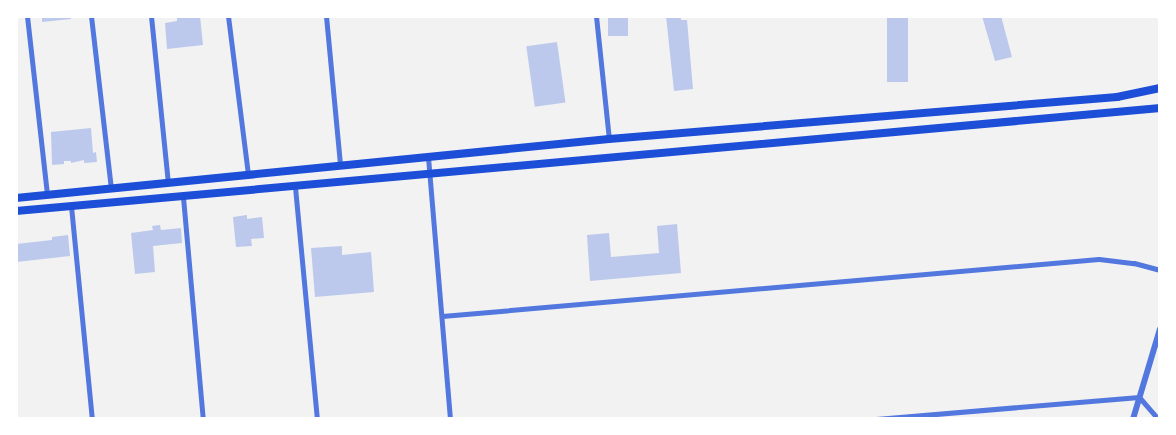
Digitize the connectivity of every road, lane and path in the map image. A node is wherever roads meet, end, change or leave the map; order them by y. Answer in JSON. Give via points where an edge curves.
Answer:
{"nodes":[{"id":1,"x":27,"y":16,"type":"edge"},
{"id":2,"x":91,"y":16,"type":"edge"},
{"id":3,"x":151,"y":16,"type":"edge"},
{"id":4,"x":228,"y":16,"type":"edge"},
{"id":5,"x":326,"y":16,"type":"edge"},
{"id":6,"x":596,"y":16,"type":"edge"},
{"id":7,"x":1160,"y":88,"type":"edge"},
{"id":8,"x":1160,"y":108,"type":"edge"},
{"id":9,"x":609,"y":139,"type":"junction"},
{"id":10,"x":428,"y":156,"type":"junction"},
{"id":11,"x":340,"y":165,"type":"junction"},
{"id":12,"x":429,"y":174,"type":"junction"},
{"id":13,"x":248,"y":175,"type":"junction"},
{"id":14,"x":168,"y":182,"type":"junction"},
{"id":15,"x":295,"y":187,"type":"junction"},
{"id":16,"x":111,"y":188,"type":"junction"},
{"id":17,"x":47,"y":194,"type":"junction"},
{"id":18,"x":183,"y":197,"type":"junction"},
{"id":19,"x":16,"y":198,"type":"edge"},
{"id":20,"x":71,"y":206,"type":"junction"},
{"id":21,"x":16,"y":211,"type":"edge"},
{"id":22,"x":1160,"y":270,"type":"edge"},
{"id":23,"x":442,"y":316,"type":"junction"},
{"id":24,"x":1160,"y":330,"type":"edge"},
{"id":25,"x":1139,"y":396,"type":"junction"},
{"id":26,"x":92,"y":419,"type":"edge"},
{"id":27,"x":203,"y":419,"type":"edge"},
{"id":28,"x":317,"y":419,"type":"edge"},
{"id":29,"x":450,"y":419,"type":"edge"},
{"id":30,"x":876,"y":419,"type":"edge"},
{"id":31,"x":1133,"y":419,"type":"edge"},
{"id":32,"x":1158,"y":419,"type":"edge"}],
"edges":[{"from":1,"to":17,"type":"street"},
{"from":2,"to":16,"type":"street"},
{"from":3,"to":14,"type":"street"},
{"from":4,"to":13,"type":"street"},
{"from":5,"to":11,"type":"street"},
{"from":6,"to":9,"type":"street"},
{"from":7,"to":9,"type":"main road","via":[[1117,97]]},
{"from":8,"to":12,"type":"main road"},
{"from":9,"to":10,"type":"main road"},
{"from":10,"to":11,"type":"main road"},
{"from":10,"to":12,"type":"street"},
{"from":11,"to":13,"type":"main road"},
{"from":12,"to":15,"type":"main road"},
{"from":12,"to":23,"type":"street"},
{"from":13,"to":14,"type":"main road"},
{"from":14,"to":16,"type":"main road"},
{"from":15,"to":18,"type":"main road"},
{"from":15,"to":28,"type":"street"},
{"from":16,"to":17,"type":"main road"},
{"from":17,"to":19,"type":"main road"},
{"from":18,"to":20,"type":"main road"},
{"from":18,"to":27,"type":"street"},
{"from":20,"to":21,"type":"main road"},
{"from":20,"to":26,"type":"street"},
{"from":22,"to":23,"type":"street","via":[[1100,259]]},
{"from":23,"to":29,"type":"street"},
{"from":24,"to":25,"type":"street"},
{"from":25,"to":30,"type":"street"},
{"from":25,"to":31,"type":"street"},
{"from":25,"to":32,"type":"street"}]}
